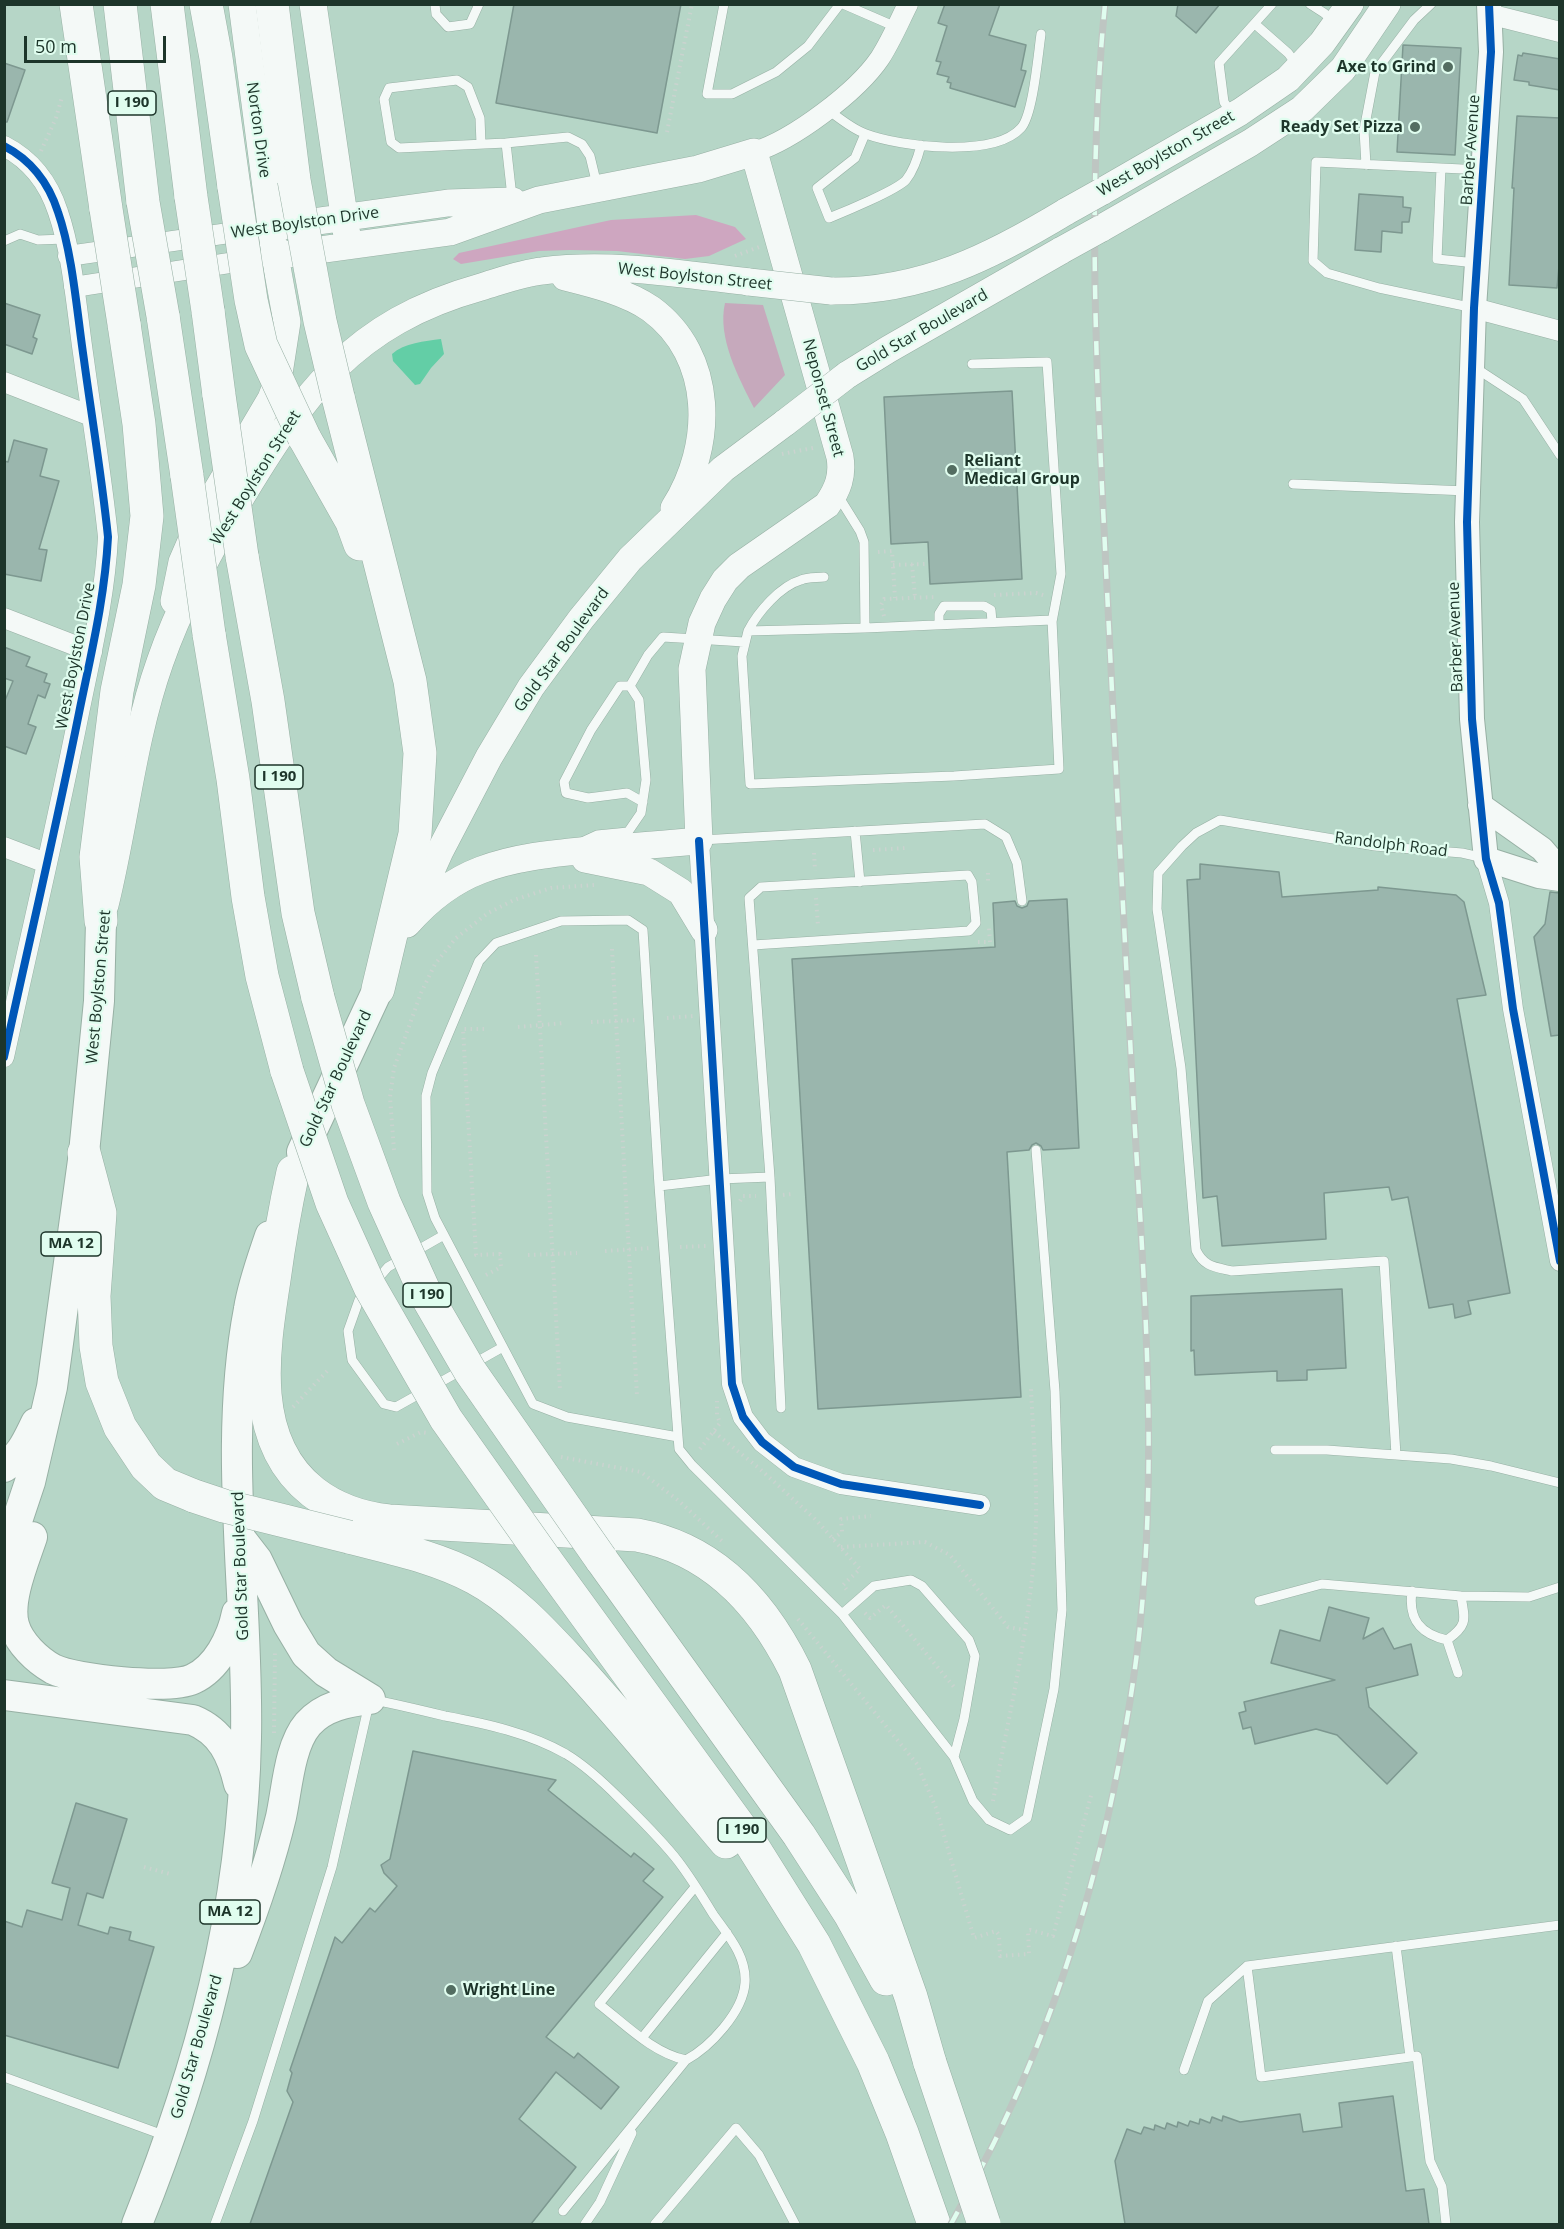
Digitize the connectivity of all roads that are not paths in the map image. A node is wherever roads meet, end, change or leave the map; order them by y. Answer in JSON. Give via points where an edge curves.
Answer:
{"nodes":[{"id":1,"x":76,"y":4,"type":"edge"},
{"id":2,"x":120,"y":4,"type":"edge"},
{"id":3,"x":167,"y":4,"type":"edge"},
{"id":4,"x":206,"y":4,"type":"edge"},
{"id":5,"x":242,"y":4,"type":"edge"},
{"id":6,"x":272,"y":4,"type":"edge"},
{"id":7,"x":313,"y":4,"type":"edge"},
{"id":8,"x":435,"y":4,"type":"edge"},
{"id":9,"x":479,"y":4,"type":"edge"},
{"id":10,"x":724,"y":4,"type":"edge"},
{"id":11,"x":842,"y":4,"type":"edge"},
{"id":12,"x":908,"y":4,"type":"edge"},
{"id":13,"x":1272,"y":4,"type":"edge"},
{"id":14,"x":1310,"y":4,"type":"edge"},
{"id":15,"x":1387,"y":4,"type":"edge"},
{"id":16,"x":1431,"y":4,"type":"edge"},
{"id":17,"x":1489,"y":9,"type":"edge"},
{"id":18,"x":1343,"y":14,"type":"edge"},
{"id":19,"x":1255,"y":24,"type":"junction"},
{"id":20,"x":896,"y":27,"type":"junction"},
{"id":21,"x":1560,"y":32,"type":"edge"},
{"id":22,"x":1041,"y":34,"type":"dead end"},
{"id":23,"x":1300,"y":68,"type":"junction"},
{"id":24,"x":827,"y":109,"type":"junction"},
{"id":25,"x":1233,"y":115,"type":"junction"},
{"id":26,"x":865,"y":134,"type":"junction"},
{"id":27,"x":506,"y":143,"type":"junction"},
{"id":28,"x":482,"y":144,"type":"junction"},
{"id":29,"x":921,"y":145,"type":"junction"},
{"id":30,"x":4,"y":146,"type":"edge"},
{"id":31,"x":754,"y":152,"type":"junction"},
{"id":32,"x":1366,"y":165,"type":"junction"},
{"id":33,"x":1441,"y":168,"type":"junction"},
{"id":34,"x":1483,"y":170,"type":"junction"},
{"id":35,"x":598,"y":187,"type":"junction"},
{"id":36,"x":539,"y":200,"type":"junction"},
{"id":37,"x":512,"y":201,"type":"junction"},
{"id":38,"x":345,"y":219,"type":"junction"},
{"id":39,"x":272,"y":227,"type":"junction"},
{"id":40,"x":1100,"y":229,"type":"joint"},
{"id":41,"x":4,"y":241,"type":"edge"},
{"id":42,"x":349,"y":246,"type":"junction"},
{"id":43,"x":66,"y":248,"type":"junction"},
{"id":44,"x":275,"y":256,"type":"junction"},
{"id":45,"x":1477,"y":263,"type":"junction"},
{"id":46,"x":540,"y":271,"type":"junction"},
{"id":47,"x":74,"y":287,"type":"junction"},
{"id":48,"x":1474,"y":308,"type":"junction"},
{"id":49,"x":1560,"y":332,"type":"edge"},
{"id":50,"x":972,"y":364,"type":"dead end"},
{"id":51,"x":1472,"y":365,"type":"junction"},
{"id":52,"x":4,"y":382,"type":"edge"},
{"id":53,"x":91,"y":416,"type":"junction"},
{"id":54,"x":1560,"y":455,"type":"edge"},
{"id":55,"x":1293,"y":484,"type":"dead end"},
{"id":56,"x":1468,"y":491,"type":"junction"},
{"id":57,"x":836,"y":492,"type":"junction"},
{"id":58,"x":657,"y":534,"type":"junction"},
{"id":59,"x":824,"y":577,"type":"dead end"},
{"id":60,"x":4,"y":618,"type":"edge"},
{"id":61,"x":992,"y":622,"type":"junction"},
{"id":62,"x":1052,"y":622,"type":"junction"},
{"id":63,"x":939,"y":625,"type":"junction"},
{"id":64,"x":865,"y":628,"type":"junction"},
{"id":65,"x":748,"y":631,"type":"junction"},
{"id":66,"x":698,"y":639,"type":"junction"},
{"id":67,"x":744,"y":642,"type":"junction"},
{"id":68,"x":92,"y":651,"type":"junction"},
{"id":69,"x":160,"y":660,"type":"junction"},
{"id":70,"x":410,"y":681,"type":"junction"},
{"id":71,"x":630,"y":686,"type":"junction"},
{"id":72,"x":643,"y":802,"type":"junction"},
{"id":73,"x":1480,"y":805,"type":"junction"},
{"id":74,"x":855,"y":831,"type":"junction"},
{"id":75,"x":699,"y":841,"type":"junction"},
{"id":76,"x":4,"y":847,"type":"edge"},
{"id":77,"x":561,"y":853,"type":"junction"},
{"id":78,"x":1486,"y":858,"type":"junction"},
{"id":79,"x":46,"y":863,"type":"junction"},
{"id":80,"x":1560,"y":870,"type":"edge"},
{"id":81,"x":1560,"y":879,"type":"edge"},
{"id":82,"x":860,"y":882,"type":"junction"},
{"id":83,"x":1022,"y":901,"type":"dead end"},
{"id":84,"x":101,"y":921,"type":"junction"},
{"id":85,"x":407,"y":924,"type":"junction"},
{"id":86,"x":704,"y":930,"type":"junction"},
{"id":87,"x":753,"y":945,"type":"junction"},
{"id":88,"x":378,"y":989,"type":"junction"},
{"id":89,"x":4,"y":1057,"type":"edge"},
{"id":90,"x":1036,"y":1150,"type":"dead end"},
{"id":91,"x":84,"y":1153,"type":"junction"},
{"id":92,"x":293,"y":1172,"type":"junction"},
{"id":93,"x":770,"y":1177,"type":"junction"},
{"id":94,"x":720,"y":1179,"type":"junction"},
{"id":95,"x":659,"y":1186,"type":"junction"},
{"id":96,"x":1555,"y":1215,"type":"edge"},
{"id":97,"x":444,"y":1235,"type":"junction"},
{"id":98,"x":1560,"y":1262,"type":"edge"},
{"id":99,"x":503,"y":1347,"type":"junction"},
{"id":100,"x":52,"y":1387,"type":"junction"},
{"id":101,"x":781,"y":1408,"type":"dead end"},
{"id":102,"x":678,"y":1437,"type":"junction"},
{"id":103,"x":1275,"y":1450,"type":"dead end"},
{"id":104,"x":1396,"y":1455,"type":"junction"},
{"id":105,"x":4,"y":1467,"type":"edge"},
{"id":106,"x":30,"y":1482,"type":"junction"},
{"id":107,"x":1560,"y":1483,"type":"edge"},
{"id":108,"x":980,"y":1504,"type":"dead end"},
{"id":109,"x":240,"y":1538,"type":"junction"},
{"id":110,"x":4,"y":1560,"type":"edge"},
{"id":111,"x":242,"y":1587,"type":"junction"},
{"id":112,"x":1560,"y":1587,"type":"edge"},
{"id":113,"x":1412,"y":1591,"type":"junction"},
{"id":114,"x":1461,"y":1596,"type":"junction"},
{"id":115,"x":1259,"y":1601,"type":"dead end"},
{"id":116,"x":842,"y":1614,"type":"junction"},
{"id":117,"x":1448,"y":1640,"type":"junction"},
{"id":118,"x":1458,"y":1673,"type":"dead end"},
{"id":119,"x":4,"y":1695,"type":"edge"},
{"id":120,"x":370,"y":1699,"type":"junction"},
{"id":121,"x":954,"y":1757,"type":"junction"},
{"id":122,"x":243,"y":1804,"type":"junction"},
{"id":123,"x":695,"y":1887,"type":"junction"},
{"id":124,"x":1560,"y":1925,"type":"edge"},
{"id":125,"x":727,"y":1934,"type":"junction"},
{"id":126,"x":1395,"y":1946,"type":"junction"},
{"id":127,"x":817,"y":1951,"type":"junction"},
{"id":128,"x":1247,"y":1966,"type":"junction"},
{"id":129,"x":642,"y":2038,"type":"junction"},
{"id":130,"x":197,"y":2054,"type":"junction"},
{"id":131,"x":1410,"y":2057,"type":"junction"},
{"id":132,"x":686,"y":2060,"type":"junction"},
{"id":133,"x":930,"y":2063,"type":"junction"},
{"id":134,"x":1184,"y":2070,"type":"dead end"},
{"id":135,"x":4,"y":2078,"type":"edge"},
{"id":136,"x":638,"y":2120,"type":"junction"},
{"id":137,"x":170,"y":2138,"type":"junction"},
{"id":138,"x":563,"y":2211,"type":"dead end"},
{"id":139,"x":137,"y":2224,"type":"edge"},
{"id":140,"x":215,"y":2224,"type":"edge"},
{"id":141,"x":585,"y":2224,"type":"edge"},
{"id":142,"x":655,"y":2224,"type":"edge"},
{"id":143,"x":795,"y":2224,"type":"edge"},
{"id":144,"x":934,"y":2224,"type":"edge"},
{"id":145,"x":984,"y":2224,"type":"edge"},
{"id":146,"x":1446,"y":2224,"type":"edge"}],
"edges":[{"from":1,"to":84,"type":"highway","bridge":true,"via":[[139,424],[147,516],[139,585],[117,691],[96,857]]},
{"from":2,"to":127,"type":"highway","number":"I 190","bridge":true,"via":[[143,202],[248,897],[262,976],[287,1071],[332,1203],[370,1287],[446,1419],[745,1834]]},
{"from":3,"to":133,"type":"highway","number":"I 190","bridge":true,"via":[[242,556],[268,701],[298,913],[348,1104],[384,1202],[426,1295],[470,1371],[834,1889],[876,1958]]},
{"from":4,"to":70,"type":"highway","bridge":true,"via":[[261,345],[304,437],[352,522]]},
{"from":5,"to":39,"type":"main road","name":"Norton Drive"},
{"from":6,"to":70,"type":"highway","bridge":true,"via":[[294,180],[320,321]]},
{"from":7,"to":38,"type":"main road"},
{"from":8,"to":9,"type":"lane","via":[[436,14],[448,27],[470,24]]},
{"from":10,"to":11,"type":"lane","via":[[707,94],[732,94],[777,72],[808,46]]},
{"from":11,"to":20,"type":"lane"},
{"from":12,"to":20,"type":"street","name":"West Boylston Drive"},
{"from":13,"to":19,"type":"lane"},
{"from":14,"to":18,"type":"lane","via":[[1324,13]]},
{"from":15,"to":40,"type":"main road","name":"West Boylston Street","number":"MA 12","via":[[1343,69],[1302,109]]},
{"from":16,"to":32,"type":"lane","via":[[1375,72],[1364,130]]},
{"from":17,"to":21,"type":"street"},
{"from":17,"to":34,"type":"street","name":"Barber Avenue","via":[[1491,52]]},
{"from":18,"to":23,"type":"main road","name":"West Boylston Street","number":"MA 12"},
{"from":19,"to":23,"type":"lane"},
{"from":19,"to":25,"type":"lane","via":[[1219,63],[1224,102]]},
{"from":20,"to":24,"type":"street","name":"West Boylston Drive","via":[[876,62]]},
{"from":22,"to":29,"type":"lane","via":[[1029,110],[1022,128],[1005,141],[956,148]]},
{"from":23,"to":25,"type":"main road","name":"West Boylston Street","number":"MA 12"},
{"from":24,"to":26,"type":"lane"},
{"from":24,"to":31,"type":"street","name":"West Boylston Drive","via":[[770,147]]},
{"from":25,"to":46,"type":"main road","name":"West Boylston Street","number":"MA 12","bridge":true,"via":[[1011,245],[927,279],[877,289],[831,291],[605,268]]},
{"from":26,"to":29,"type":"lane"},
{"from":26,"to":29,"type":"lane","via":[[855,158],[817,188],[829,218],[905,181]]},
{"from":27,"to":28,"type":"lane"},
{"from":27,"to":35,"type":"lane","via":[[568,137],[582,144],[590,156]]},
{"from":27,"to":37,"type":"lane"},
{"from":28,"to":28,"type":"lane","via":[[399,148],[391,142],[384,99],[389,88],[457,80],[468,87],[480,118]]},
{"from":30,"to":43,"type":"street","via":[[34,168],[44,182],[58,211]]},
{"from":31,"to":35,"type":"main road","name":"West Boylston Drive","via":[[698,168]]},
{"from":31,"to":57,"type":"main road","name":"Neponset Street","via":[[840,457],[842,470]]},
{"from":32,"to":33,"type":"lane"},
{"from":32,"to":48,"type":"lane","via":[[1316,162],[1313,261],[1327,273],[1378,288]]},
{"from":33,"to":34,"type":"lane"},
{"from":33,"to":45,"type":"lane","via":[[1437,259]]},
{"from":34,"to":45,"type":"street","name":"Barber Avenue"},
{"from":35,"to":36,"type":"main road","name":"West Boylston Drive"},
{"from":36,"to":37,"type":"main road","name":"West Boylston Drive"},
{"from":36,"to":42,"type":"main road","name":"West Boylston Drive","via":[[450,232]]},
{"from":37,"to":38,"type":"main road","name":"West Boylston Drive","via":[[448,203]]},
{"from":38,"to":39,"type":"main road","name":"West Boylston Drive"},
{"from":38,"to":42,"type":"main road"},
{"from":39,"to":43,"type":"street","name":"West Boylston Drive"},
{"from":39,"to":44,"type":"main road","name":"Norton Drive"},
{"from":40,"to":58,"type":"main road","name":"Gold Star Boulevard","number":"MA 12","bridge":true,"via":[[847,375],[723,469]]},
{"from":41,"to":43,"type":"lane","via":[[20,234]]},
{"from":42,"to":44,"type":"main road","name":"West Boylston Drive"},
{"from":43,"to":47,"type":"street","name":"West Boylston Drive"},
{"from":44,"to":47,"type":"street","name":"West Boylston Drive"},
{"from":44,"to":69,"type":"main road","name":"Norton Drive","via":[[287,322],[279,380],[210,502],[182,562]]},
{"from":45,"to":48,"type":"street","name":"Barber Avenue"},
{"from":46,"to":58,"type":"main road","via":[[608,290],[650,309],[674,331],[692,361],[702,402],[699,445],[688,481]]},
{"from":46,"to":69,"type":"main road","name":"West Boylston Street","number":"MA 12","via":[[435,301],[385,328],[328,374],[303,402],[233,511],[197,576]]},
{"from":47,"to":53,"type":"street","name":"West Boylston Drive"},
{"from":48,"to":49,"type":"street"},
{"from":48,"to":51,"type":"street","name":"Barber Avenue"},
{"from":50,"to":62,"type":"lane","via":[[1047,362],[1061,574]]},
{"from":51,"to":54,"type":"lane","via":[[1523,399]]},
{"from":51,"to":56,"type":"street","name":"Barber Avenue"},
{"from":52,"to":53,"type":"street"},
{"from":53,"to":68,"type":"street","name":"West Boylston Drive","via":[[108,537]]},
{"from":55,"to":56,"type":"lane"},
{"from":56,"to":73,"type":"street","name":"Barber Avenue","via":[[1472,719]]},
{"from":57,"to":64,"type":"lane","via":[[864,542]]},
{"from":57,"to":66,"type":"main road","via":[[827,505],[725,580],[702,623]]},
{"from":58,"to":85,"type":"main road","name":"Gold Star Boulevard","number":"MA 12","via":[[630,559],[531,687],[445,841]]},
{"from":59,"to":65,"type":"lane","via":[[795,582],[756,615]]},
{"from":60,"to":68,"type":"street"},
{"from":61,"to":62,"type":"lane"},
{"from":61,"to":63,"type":"lane"},
{"from":61,"to":63,"type":"lane","via":[[991,610],[984,606],[952,605],[944,606]]},
{"from":62,"to":67,"type":"lane","via":[[1059,769],[954,776],[750,784],[742,667]]},
{"from":63,"to":64,"type":"lane"},
{"from":64,"to":65,"type":"lane"},
{"from":65,"to":67,"type":"lane"},
{"from":66,"to":67,"type":"lane"},
{"from":66,"to":71,"type":"lane","via":[[663,637]]},
{"from":66,"to":75,"type":"main road","via":[[692,669]]},
{"from":68,"to":79,"type":"street","name":"West Boylston Drive"},
{"from":69,"to":84,"type":"main road","name":"West Boylston Street","number":"MA 12"},
{"from":70,"to":88,"type":"highway","via":[[420,753],[415,834]]},
{"from":71,"to":72,"type":"lane","via":[[639,700],[646,780]]},
{"from":71,"to":72,"type":"lane","via":[[620,686],[564,782],[566,793],[588,798],[627,793]]},
{"from":72,"to":77,"type":"lane","via":[[641,813],[628,832],[597,835]]},
{"from":73,"to":78,"type":"street","name":"Barber Avenue"},
{"from":73,"to":80,"type":"street","via":[[1542,849]]},
{"from":74,"to":75,"type":"lane"},
{"from":74,"to":82,"type":"lane"},
{"from":74,"to":83,"type":"lane","via":[[985,824],[1006,837],[1017,863]]},
{"from":75,"to":77,"type":"main road"},
{"from":75,"to":86,"type":"street"},
{"from":76,"to":79,"type":"street"},
{"from":77,"to":85,"type":"main road","via":[[513,860],[479,871],[442,892]]},
{"from":77,"to":86,"type":"main road","via":[[649,872],[681,892]]},
{"from":78,"to":81,"type":"street","name":"Randolph Road"},
{"from":78,"to":96,"type":"street","name":"Barber Avenue","via":[[1498,903],[1513,1009]]},
{"from":78,"to":104,"type":"lane","name":"Randolph Road","via":[[1375,846],[1220,820],[1196,833],[1158,873],[1157,909],[1181,1068],[1201,1260],[1232,1271],[1384,1261]]},
{"from":79,"to":89,"type":"street","name":"West Boylston Drive"},
{"from":82,"to":87,"type":"lane","via":[[761,887],[749,898]]},
{"from":82,"to":87,"type":"lane","via":[[968,875],[976,923],[969,931]]},
{"from":84,"to":91,"type":"main road","name":"West Boylston Street","number":"MA 12","via":[[99,1001]]},
{"from":85,"to":88,"type":"main road","name":"Gold Star Boulevard","number":"MA 12"},
{"from":86,"to":94,"type":"street"},
{"from":87,"to":93,"type":"lane"},
{"from":88,"to":92,"type":"main road","name":"Gold Star Boulevard","number":"MA 12"},
{"from":90,"to":121,"type":"lane","via":[[1055,1391],[1062,1611],[1054,1689],[1027,1818],[1010,1830],[988,1820],[973,1801]]},
{"from":91,"to":100,"type":"main road","name":"West Boylston Street","number":"MA 12"},
{"from":91,"to":127,"type":"highway","bridge":true,"via":[[100,1213],[94,1296],[102,1382],[120,1427],[146,1466],[165,1484],[224,1506],[424,1557],[488,1586],[518,1607],[632,1729]]},
{"from":92,"to":109,"type":"main road","name":"Gold Star Boulevard","number":"MA 12","via":[[252,1295],[245,1334],[238,1405]]},
{"from":92,"to":133,"type":"highway","via":[[281,1229],[265,1362],[271,1432],[294,1475],[333,1505],[389,1521],[644,1536],[669,1543],[704,1561],[734,1584],[771,1625],[795,1670],[911,1997]]},
{"from":93,"to":94,"type":"lane"},
{"from":93,"to":101,"type":"lane"},
{"from":94,"to":95,"type":"lane"},
{"from":94,"to":108,"type":"street","via":[[732,1384],[743,1417],[762,1442],[794,1467],[841,1484]]},
{"from":95,"to":97,"type":"lane","via":[[643,930],[628,920],[561,921],[496,943],[479,962],[432,1073],[426,1096],[427,1193]]},
{"from":95,"to":102,"type":"lane"},
{"from":96,"to":98,"type":"street","name":"Barber Avenue"},
{"from":97,"to":99,"type":"lane"},
{"from":97,"to":99,"type":"lane","via":[[388,1267],[359,1300],[348,1331],[352,1360],[384,1404],[396,1407]]},
{"from":99,"to":102,"type":"lane","via":[[533,1404],[567,1418]]},
{"from":100,"to":105,"type":"main road","via":[[24,1447]]},
{"from":100,"to":106,"type":"main road","name":"West Boylston Street","number":"MA 12"},
{"from":102,"to":116,"type":"lane","via":[[679,1449],[693,1465]]},
{"from":103,"to":104,"type":"lane"},
{"from":104,"to":107,"type":"lane","via":[[1451,1459]]},
{"from":106,"to":110,"type":"main road","name":"West Boylston Street","number":"MA 12"},
{"from":106,"to":111,"type":"main road","via":[[34,1531],[14,1596],[14,1624],[32,1652],[54,1669],[145,1684],[192,1680],[214,1661],[228,1640]]},
{"from":109,"to":111,"type":"main road","name":"Gold Star Boulevard","number":"MA 12"},
{"from":109,"to":120,"type":"main road","via":[[257,1560],[306,1654],[326,1672]]},
{"from":111,"to":122,"type":"main road","name":"Gold Star Boulevard","number":"MA 12","via":[[246,1737]]},
{"from":112,"to":114,"type":"lane","via":[[1529,1597]]},
{"from":113,"to":114,"type":"lane"},
{"from":113,"to":115,"type":"lane","via":[[1322,1584]]},
{"from":113,"to":117,"type":"lane","via":[[1410,1606],[1416,1621],[1431,1636]]},
{"from":114,"to":117,"type":"lane","via":[[1465,1619],[1461,1630]]},
{"from":116,"to":121,"type":"lane"},
{"from":116,"to":121,"type":"lane","via":[[874,1586],[910,1580],[921,1586],[969,1640],[975,1656]]},
{"from":117,"to":118,"type":"lane"},
{"from":119,"to":122,"type":"main road","via":[[183,1718],[202,1724],[216,1734],[229,1753]]},
{"from":120,"to":123,"type":"lane","via":[[532,1737],[567,1755],[600,1780],[654,1833]]},
{"from":120,"to":130,"type":"main road","via":[[324,1710],[307,1725],[295,1748],[281,1818],[249,1924]]},
{"from":120,"to":140,"type":"lane","via":[[332,1867],[253,2121]]},
{"from":122,"to":130,"type":"main road","name":"Gold Star Boulevard","number":"MA 12","via":[[226,1935]]},
{"from":123,"to":125,"type":"lane"},
{"from":123,"to":129,"type":"lane","via":[[599,2004]]},
{"from":124,"to":126,"type":"lane"},
{"from":125,"to":129,"type":"lane"},
{"from":125,"to":132,"type":"lane","via":[[740,1953],[746,1982],[740,2003],[721,2031],[700,2053]]},
{"from":126,"to":128,"type":"lane"},
{"from":126,"to":131,"type":"lane"},
{"from":127,"to":144,"type":"highway","number":"I 190","via":[[855,2022]]},
{"from":128,"to":131,"type":"lane","via":[[1262,2077]]},
{"from":128,"to":134,"type":"lane","via":[[1208,2001]]},
{"from":129,"to":132,"type":"lane","via":[[670,2056]]},
{"from":130,"to":137,"type":"main road","name":"Gold Star Boulevard","number":"MA 12"},
{"from":131,"to":146,"type":"lane","via":[[1417,2056],[1430,2161],[1442,2187]]},
{"from":132,"to":136,"type":"lane"},
{"from":133,"to":145,"type":"highway","number":"I 190","bridge":true},
{"from":135,"to":137,"type":"lane"},
{"from":136,"to":138,"type":"lane"},
{"from":136,"to":141,"type":"lane","via":[[600,2202]]},
{"from":137,"to":139,"type":"main road","name":"Gold Star Boulevard","number":"MA 12"},
{"from":142,"to":143,"type":"lane","via":[[736,2128],[759,2155]]}]}
